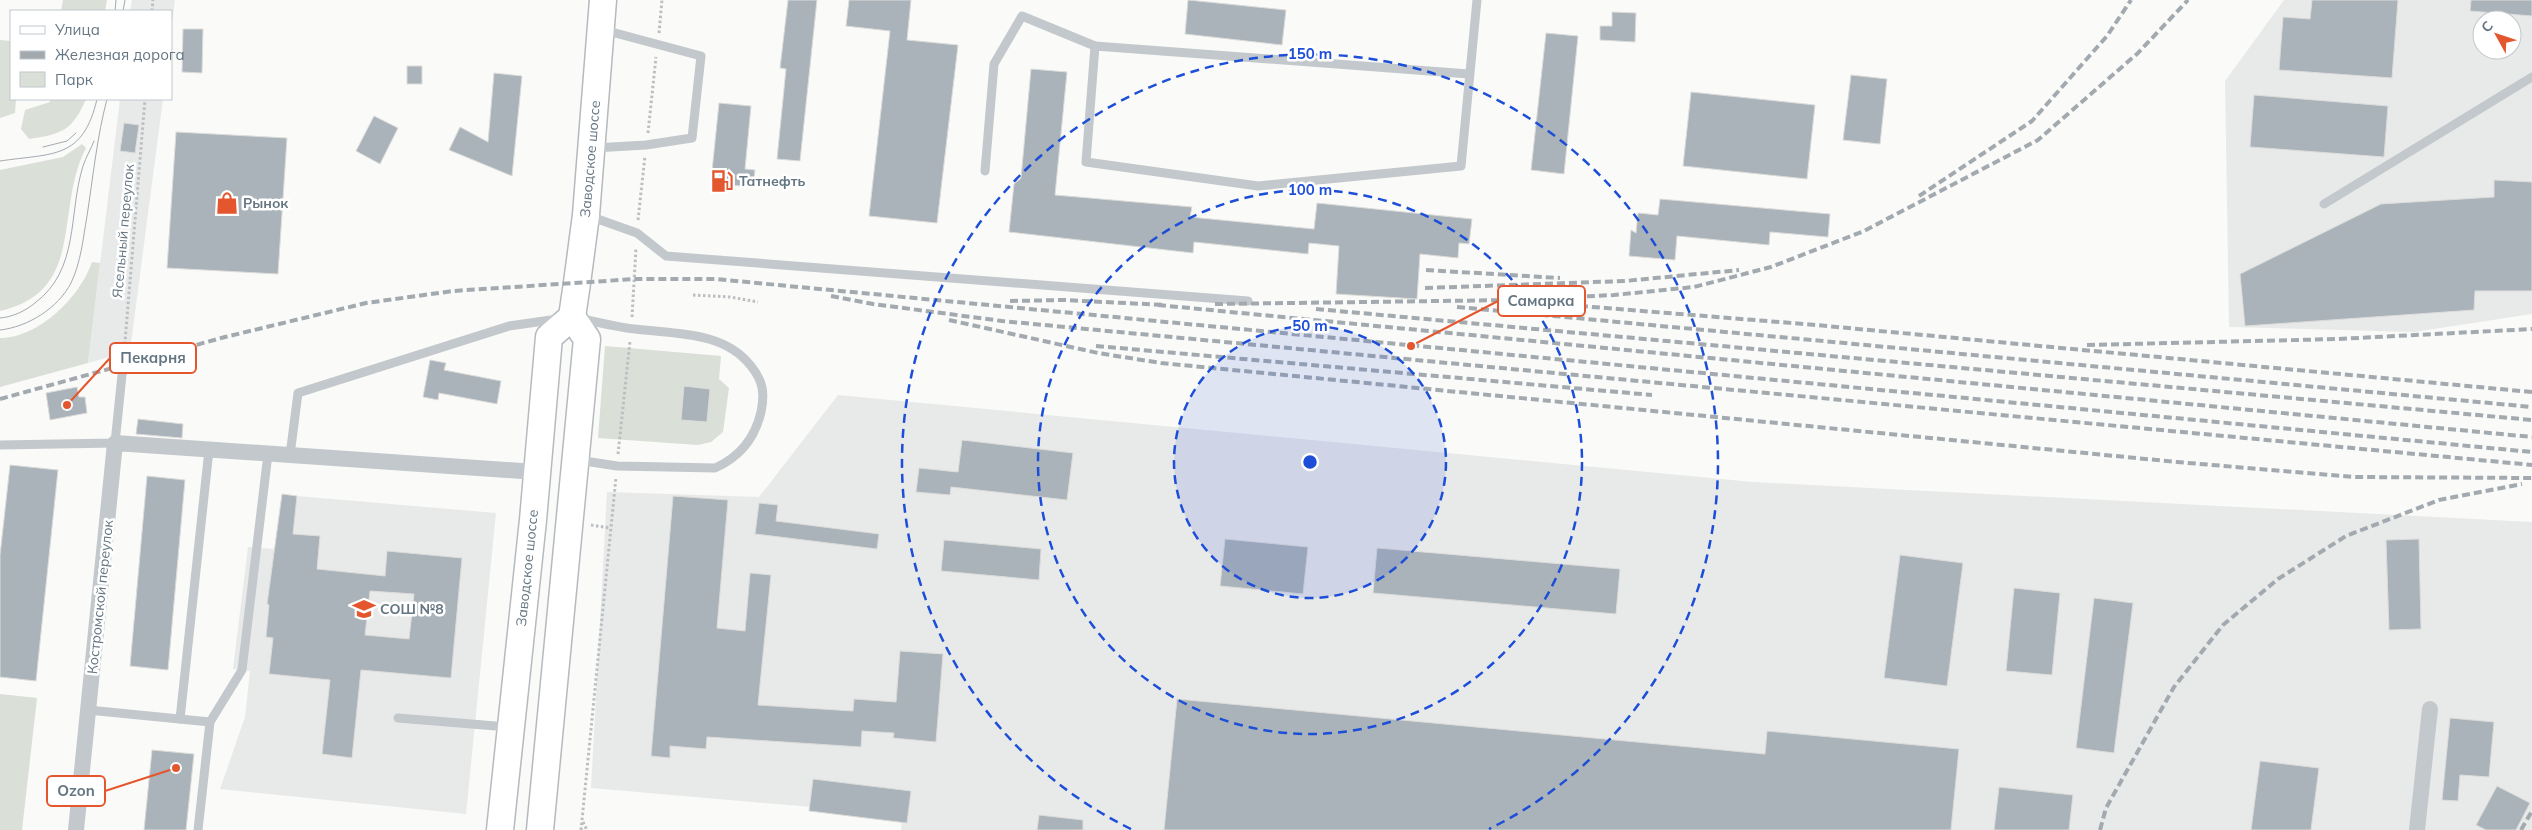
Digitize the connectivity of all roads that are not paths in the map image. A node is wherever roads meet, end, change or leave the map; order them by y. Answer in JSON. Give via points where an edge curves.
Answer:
{"nodes":[{"id":1,"x":603,"y":0,"type":"edge"},
{"id":2,"x":1477,"y":0,"type":"edge"},
{"id":3,"x":601,"y":29,"type":"junction"},
{"id":4,"x":1095,"y":46,"type":"junction"},
{"id":5,"x":1469,"y":74,"type":"junction"},
{"id":6,"x":2532,"y":77,"type":"edge"},
{"id":7,"x":592,"y":148,"type":"junction"},
{"id":8,"x":985,"y":170,"type":"dead end"},
{"id":9,"x":2324,"y":204,"type":"dead end"},
{"id":10,"x":586,"y":215,"type":"junction"},
{"id":11,"x":1248,"y":301,"type":"dead end"},
{"id":12,"x":572,"y":317,"type":"junction"},
{"id":13,"x":123,"y":365,"type":"road end"},
{"id":14,"x":115,"y":443,"type":"junction"},
{"id":15,"x":0,"y":445,"type":"edge"},
{"id":16,"x":209,"y":450,"type":"junction"},
{"id":17,"x":268,"y":454,"type":"junction"},
{"id":18,"x":290,"y":455,"type":"junction"},
{"id":19,"x":576,"y":460,"type":"junction"},
{"id":20,"x":536,"y":472,"type":"junction"},
{"id":21,"x":2430,"y":709,"type":"dead end"},
{"id":22,"x":88,"y":710,"type":"junction"},
{"id":23,"x":398,"y":718,"type":"dead end"},
{"id":24,"x":180,"y":719,"type":"junction"},
{"id":25,"x":210,"y":722,"type":"junction"},
{"id":26,"x":511,"y":727,"type":"junction"},
{"id":27,"x":76,"y":830,"type":"edge"},
{"id":28,"x":198,"y":830,"type":"edge"},
{"id":29,"x":500,"y":830,"type":"edge"},
{"id":30,"x":540,"y":830,"type":"edge"},
{"id":31,"x":2417,"y":830,"type":"edge"}],
"edges":[{"from":1,"to":3,"type":"main road","name":"Заводское шоссе"},
{"from":2,"to":5,"type":"lane"},
{"from":3,"to":7,"type":"main road","name":"Заводское шоссе"},
{"from":3,"to":7,"type":"lane","via":[[701,56],[692,138]]},
{"from":4,"to":5,"type":"lane"},
{"from":4,"to":5,"type":"lane","via":[[1086,162],[1258,186],[1461,166]]},
{"from":4,"to":8,"type":"lane","via":[[1022,16],[994,64]]},
{"from":6,"to":9,"type":"lane"},
{"from":7,"to":10,"type":"main road","name":"Заводское шоссе"},
{"from":10,"to":11,"type":"lane","via":[[637,233],[666,256]]},
{"from":10,"to":12,"type":"main road","name":"Заводское шоссе"},
{"from":12,"to":18,"type":"lane","via":[[509,326],[298,393]]},
{"from":12,"to":19,"type":"main road","via":[[587,339]]},
{"from":12,"to":19,"type":"lane","via":[[632,329],[704,337],[729,345],[762,379],[763,404],[758,427],[745,447],[728,463],[715,468],[617,466]]},
{"from":12,"to":20,"type":"main road","name":"Заводское шоссе","via":[[548,337]]},
{"from":13,"to":14,"type":"lane","name":"Костромской переулок"},
{"from":14,"to":15,"type":"lane"},
{"from":14,"to":16,"type":"street"},
{"from":14,"to":22,"type":"street","name":"Костромской переулок"},
{"from":16,"to":17,"type":"street"},
{"from":16,"to":24,"type":"lane"},
{"from":17,"to":18,"type":"street"},
{"from":17,"to":25,"type":"lane","via":[[242,670]]},
{"from":18,"to":20,"type":"street"},
{"from":19,"to":30,"type":"main road"},
{"from":20,"to":26,"type":"main road","name":"Заводское шоссе"},
{"from":21,"to":31,"type":"street"},
{"from":22,"to":24,"type":"lane"},
{"from":22,"to":27,"type":"street","name":"Костромской переулок"},
{"from":23,"to":26,"type":"lane"},
{"from":24,"to":25,"type":"lane"},
{"from":25,"to":28,"type":"lane"},
{"from":26,"to":29,"type":"main road","name":"Заводское шоссе"}]}
